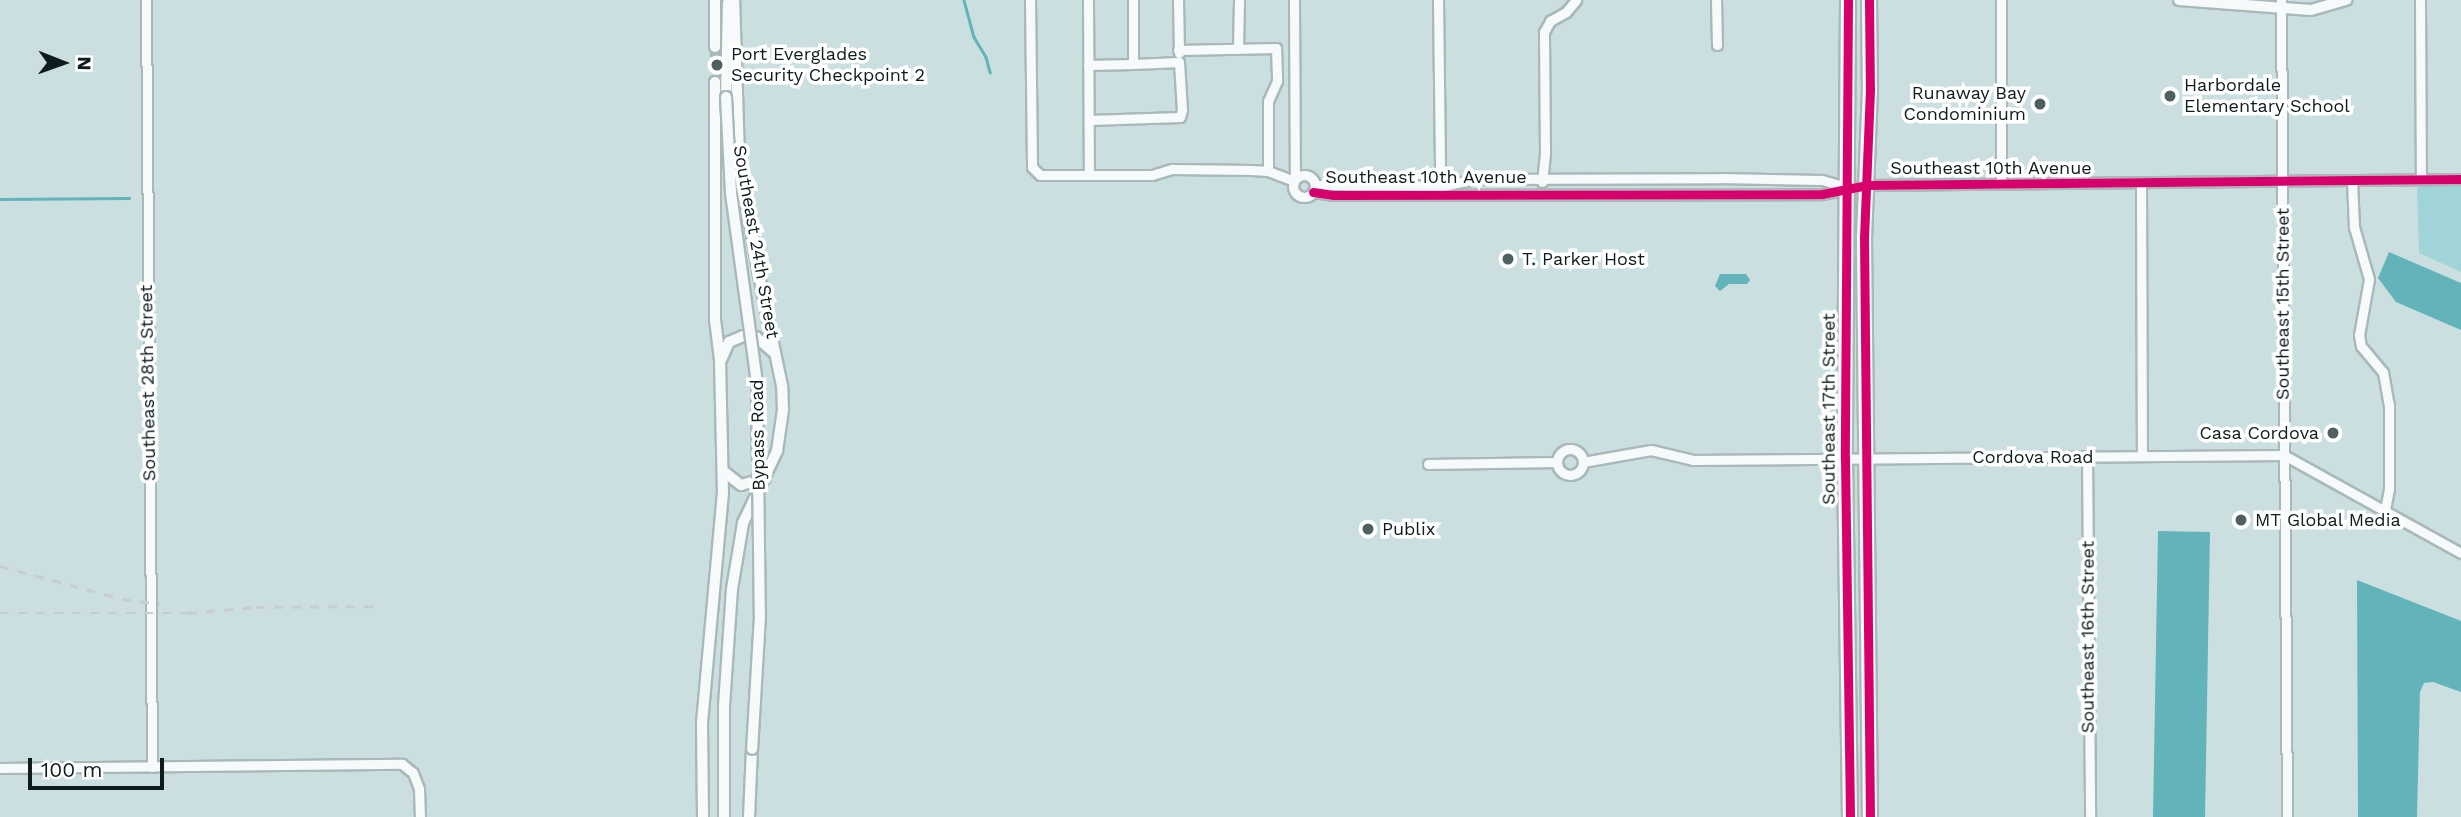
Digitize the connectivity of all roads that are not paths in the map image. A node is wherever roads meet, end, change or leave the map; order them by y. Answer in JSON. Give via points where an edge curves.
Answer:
{"nodes":[{"id":1,"x":146,"y":0,"type":"edge"},
{"id":2,"x":715,"y":0,"type":"edge"},
{"id":3,"x":721,"y":0,"type":"edge"},
{"id":4,"x":728,"y":0,"type":"edge"},
{"id":5,"x":734,"y":0,"type":"edge"},
{"id":6,"x":1030,"y":0,"type":"edge"},
{"id":7,"x":1088,"y":0,"type":"edge"},
{"id":8,"x":1133,"y":0,"type":"edge"},
{"id":9,"x":1178,"y":0,"type":"edge"},
{"id":10,"x":1239,"y":0,"type":"edge"},
{"id":11,"x":1294,"y":0,"type":"edge"},
{"id":12,"x":1438,"y":0,"type":"edge"},
{"id":13,"x":1576,"y":0,"type":"edge"},
{"id":14,"x":1717,"y":0,"type":"edge"},
{"id":15,"x":1848,"y":0,"type":"edge"},
{"id":16,"x":1998,"y":0,"type":"edge"},
{"id":17,"x":2179,"y":0,"type":"edge"},
{"id":18,"x":2347,"y":0,"type":"edge"},
{"id":19,"x":2420,"y":0,"type":"edge"},
{"id":20,"x":1868,"y":1,"type":"edge"},
{"id":21,"x":2281,"y":4,"type":"edge"},
{"id":22,"x":1717,"y":45,"type":"dead end"},
{"id":23,"x":715,"y":47,"type":"tunnel mouth"},
{"id":24,"x":1238,"y":48,"type":"junction"},
{"id":25,"x":1178,"y":50,"type":"junction"},
{"id":26,"x":726,"y":55,"type":"junction"},
{"id":27,"x":1179,"y":62,"type":"junction"},
{"id":28,"x":1133,"y":64,"type":"junction"},
{"id":29,"x":1088,"y":65,"type":"junction"},
{"id":30,"x":715,"y":82,"type":"tunnel mouth"},
{"id":31,"x":1089,"y":120,"type":"junction"},
{"id":32,"x":1268,"y":171,"type":"junction"},
{"id":33,"x":1089,"y":175,"type":"junction"},
{"id":34,"x":2421,"y":178,"type":"junction"},
{"id":35,"x":1542,"y":179,"type":"junction"},
{"id":36,"x":1609,"y":179,"type":"junction"},
{"id":37,"x":2461,"y":179,"type":"edge"},
{"id":38,"x":1294,"y":180,"type":"junction"},
{"id":39,"x":2352,"y":180,"type":"junction"},
{"id":40,"x":2283,"y":181,"type":"junction"},
{"id":41,"x":1465,"y":183,"type":"junction"},
{"id":42,"x":2141,"y":183,"type":"junction"},
{"id":43,"x":2001,"y":184,"type":"junction"},
{"id":44,"x":1867,"y":185,"type":"junction"},
{"id":45,"x":1848,"y":187,"type":"junction"},
{"id":46,"x":1314,"y":188,"type":"junction"},
{"id":47,"x":1541,"y":193,"type":"junction"},
{"id":48,"x":1609,"y":193,"type":"junction"},
{"id":49,"x":776,"y":358,"type":"junction"},
{"id":50,"x":720,"y":360,"type":"junction"},
{"id":51,"x":2284,"y":455,"type":"junction"},
{"id":52,"x":2087,"y":456,"type":"junction"},
{"id":53,"x":2142,"y":456,"type":"junction"},
{"id":54,"x":1845,"y":458,"type":"junction"},
{"id":55,"x":1867,"y":458,"type":"junction"},
{"id":56,"x":1557,"y":462,"type":"junction"},
{"id":57,"x":1583,"y":462,"type":"junction"},
{"id":58,"x":1428,"y":464,"type":"dead end"},
{"id":59,"x":723,"y":471,"type":"junction"},
{"id":60,"x":765,"y":478,"type":"junction"},
{"id":61,"x":2385,"y":509,"type":"junction"},
{"id":62,"x":2461,"y":553,"type":"edge"},
{"id":63,"x":1847,"y":612,"type":"junction"},
{"id":64,"x":710,"y":626,"type":"junction"},
{"id":65,"x":1847,"y":639,"type":"junction"},
{"id":66,"x":1868,"y":645,"type":"junction"},
{"id":67,"x":727,"y":652,"type":"junction"},
{"id":68,"x":1869,"y":675,"type":"junction"},
{"id":69,"x":705,"y":678,"type":"junction"},
{"id":70,"x":724,"y":706,"type":"junction"},
{"id":71,"x":152,"y":766,"type":"junction"},
{"id":72,"x":0,"y":768,"type":"edge"},
{"id":73,"x":420,"y":817,"type":"edge"},
{"id":74,"x":703,"y":817,"type":"edge"},
{"id":75,"x":724,"y":817,"type":"edge"},
{"id":76,"x":749,"y":817,"type":"edge"},
{"id":77,"x":1850,"y":817,"type":"edge"},
{"id":78,"x":1870,"y":817,"type":"edge"},
{"id":79,"x":2090,"y":817,"type":"edge"},
{"id":80,"x":2287,"y":817,"type":"edge"}],
"edges":[{"from":1,"to":71,"type":"street","name":"Southeast 28th Street"},
{"from":2,"to":23,"type":"street"},
{"from":3,"to":26,"type":"street","name":"Bypass Road"},
{"from":4,"to":26,"type":"street","name":"Bypass Road"},
{"from":5,"to":49,"type":"street","name":"Southeast 24th Street","via":[[739,156]]},
{"from":6,"to":33,"type":"street","name":"Southeast 10th Avenue","via":[[1032,167],[1040,175]]},
{"from":7,"to":29,"type":"street"},
{"from":8,"to":28,"type":"street"},
{"from":9,"to":25,"type":"street"},
{"from":10,"to":24,"type":"street"},
{"from":11,"to":38,"type":"street"},
{"from":12,"to":41,"type":"street","via":[[1440,172],[1444,179]]},
{"from":13,"to":35,"type":"street","via":[[1549,22],[1544,32]]},
{"from":14,"to":22,"type":"street"},
{"from":15,"to":45,"type":"main road","name":"Southeast 17th Street"},
{"from":16,"to":43,"type":"street"},
{"from":17,"to":21,"type":"street"},
{"from":18,"to":21,"type":"street","via":[[2325,9]]},
{"from":19,"to":34,"type":"street"},
{"from":20,"to":44,"type":"main road","name":"Southeast 17th Street"},
{"from":21,"to":40,"type":"street","name":"Southeast 15th Street"},
{"from":24,"to":25,"type":"street"},
{"from":24,"to":32,"type":"street","via":[[1276,48],[1277,81],[1268,101]]},
{"from":25,"to":27,"type":"street"},
{"from":26,"to":76,"type":"street","name":"Bypass Road","bridge":true,"via":[[733,216],[757,383],[760,616]]},
{"from":27,"to":28,"type":"street"},
{"from":27,"to":31,"type":"street","via":[[1180,117]]},
{"from":28,"to":29,"type":"street"},
{"from":29,"to":31,"type":"street"},
{"from":30,"to":50,"type":"street","name":"Southeast 24th Street","via":[[715,321]]},
{"from":31,"to":33,"type":"street"},
{"from":32,"to":33,"type":"street","name":"Southeast 10th Avenue","via":[[1172,169],[1152,175]]},
{"from":32,"to":38,"type":"street","name":"Southeast 10th Avenue"},
{"from":34,"to":37,"type":"street","name":"Southeast 10th Avenue"},
{"from":34,"to":39,"type":"street","name":"Southeast 10th Avenue"},
{"from":35,"to":36,"type":"street","name":"Southeast 10th Avenue"},
{"from":35,"to":41,"type":"street","name":"Southeast 10th Avenue"},
{"from":35,"to":47,"type":"street"},
{"from":36,"to":45,"type":"street","name":"Southeast 10th Avenue","via":[[1822,180]]},
{"from":36,"to":48,"type":"street"},
{"from":38,"to":46,"type":"street","name":"Southeast 10th Avenue","via":[[1307,175]]},
{"from":38,"to":46,"type":"street","name":"Southeast 10th Avenue","via":[[1299,196],[1307,196]]},
{"from":39,"to":40,"type":"street","name":"Southeast 10th Avenue"},
{"from":39,"to":61,"type":"street","via":[[2354,227],[2369,279],[2359,335],[2361,346],[2383,372],[2389,405]]},
{"from":40,"to":42,"type":"street","name":"Southeast 10th Avenue"},
{"from":40,"to":51,"type":"street","name":"Southeast 15th Street"},
{"from":41,"to":46,"type":"street","name":"Southeast 10th Avenue"},
{"from":42,"to":43,"type":"street","name":"Southeast 10th Avenue"},
{"from":42,"to":53,"type":"street"},
{"from":43,"to":44,"type":"street","name":"Southeast 10th Avenue"},
{"from":44,"to":45,"type":"street","name":"Southeast 10th Avenue"},
{"from":44,"to":55,"type":"main road","name":"Southeast 17th Street"},
{"from":45,"to":48,"type":"street","name":"Southeast 10th Avenue","via":[[1822,194]]},
{"from":45,"to":54,"type":"main road","name":"Southeast 17th Street"},
{"from":46,"to":47,"type":"street","name":"Southeast 10th Avenue","via":[[1334,195]]},
{"from":47,"to":48,"type":"street","name":"Southeast 10th Avenue"},
{"from":49,"to":50,"type":"street","name":"Southeast 24th Street","via":[[768,345],[743,336],[729,342]]},
{"from":49,"to":60,"type":"street","name":"Southeast 24th Street","via":[[783,398],[781,430]]},
{"from":50,"to":59,"type":"street","name":"Southeast 24th Street"},
{"from":51,"to":53,"type":"street","name":"Cordova Road"},
{"from":51,"to":61,"type":"street","name":"Cordova Road"},
{"from":51,"to":80,"type":"street","name":"Southeast 15th Street"},
{"from":52,"to":53,"type":"street","name":"Cordova Road"},
{"from":52,"to":55,"type":"street","name":"Cordova Road"},
{"from":52,"to":79,"type":"street","name":"Southeast 16th Street"},
{"from":54,"to":55,"type":"street","name":"Cordova Road"},
{"from":54,"to":57,"type":"street","name":"Cordova Road","via":[[1693,460],[1651,450]]},
{"from":54,"to":63,"type":"main road","name":"Southeast 17th Street"},
{"from":55,"to":66,"type":"main road","name":"Southeast 17th Street"},
{"from":56,"to":57,"type":"street","via":[[1561,471],[1570,475],[1579,471]]},
{"from":56,"to":57,"type":"street","via":[[1560,452],[1570,448]]},
{"from":56,"to":58,"type":"street"},
{"from":59,"to":60,"type":"street","via":[[741,485]]},
{"from":59,"to":64,"type":"street","name":"Southeast 24th Street","via":[[721,538]]},
{"from":60,"to":67,"type":"street","name":"Southeast 24th Street","via":[[741,533]]},
{"from":61,"to":62,"type":"street","name":"Cordova Road"},
{"from":63,"to":65,"type":"main road","name":"Southeast 17th Street"},
{"from":63,"to":66,"type":"main road"},
{"from":64,"to":67,"type":"street","via":[[715,654],[719,657]]},
{"from":64,"to":69,"type":"street","name":"Southeast 24th Street"},
{"from":65,"to":68,"type":"main road","via":[[1860,648]]},
{"from":65,"to":77,"type":"main road","name":"Southeast 17th Street"},
{"from":66,"to":68,"type":"main road","name":"Southeast 17th Street"},
{"from":67,"to":70,"type":"street","name":"Southeast 24th Street"},
{"from":68,"to":78,"type":"main road","name":"Southeast 17th Street"},
{"from":69,"to":70,"type":"street","via":[[719,690]]},
{"from":69,"to":74,"type":"street","name":"Southeast 24th Street"},
{"from":70,"to":75,"type":"street","name":"Southeast 24th Street"},
{"from":71,"to":72,"type":"street"},
{"from":71,"to":73,"type":"street","via":[[402,764],[413,773],[419,789]]}]}
